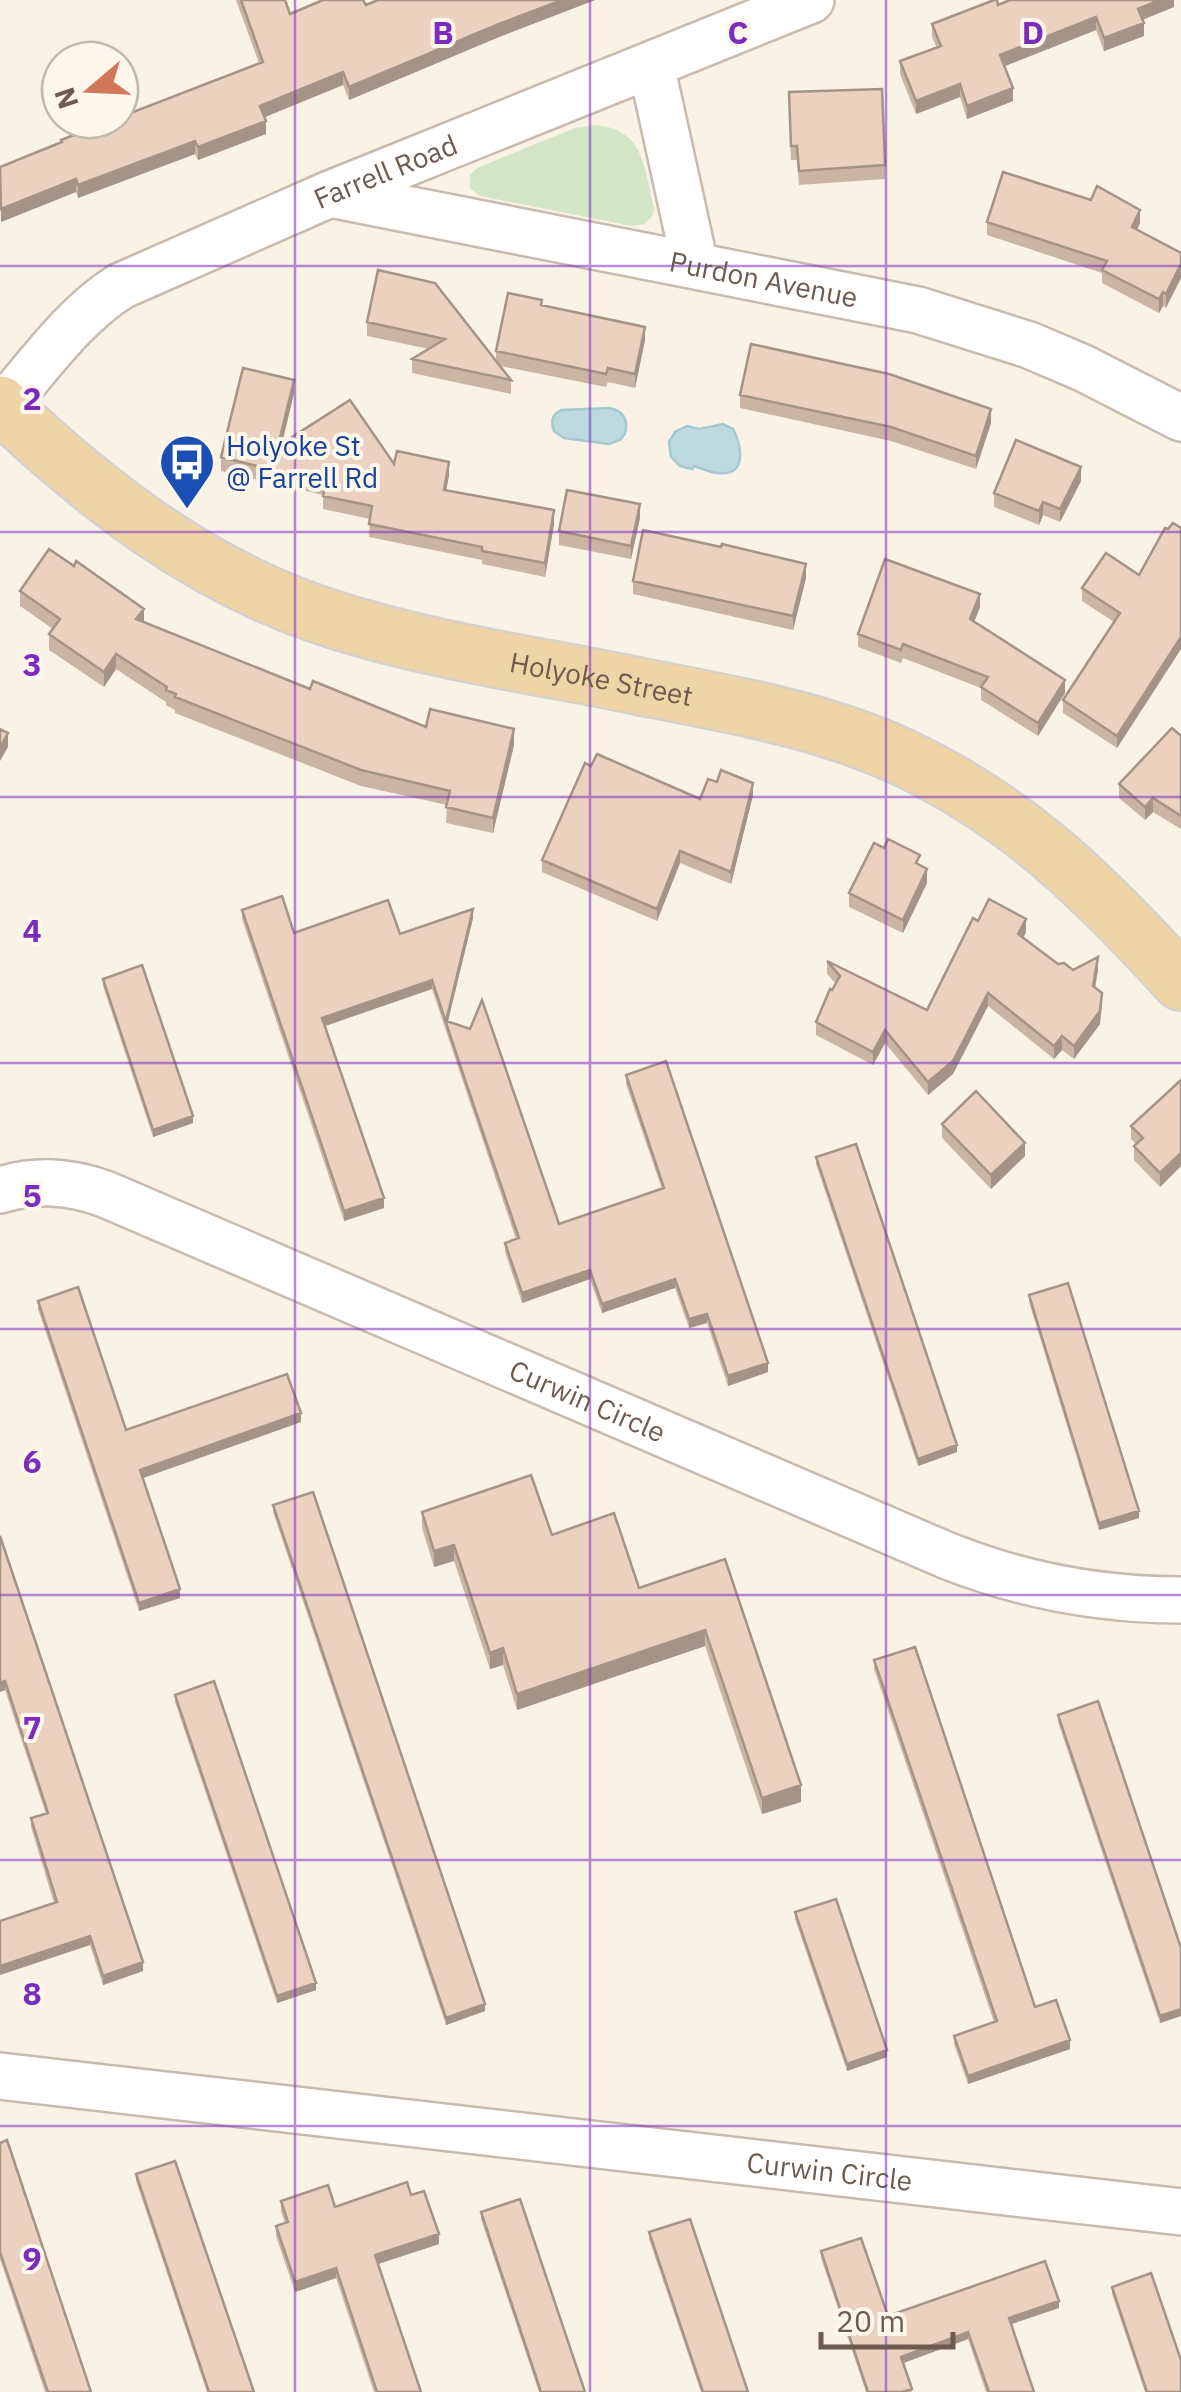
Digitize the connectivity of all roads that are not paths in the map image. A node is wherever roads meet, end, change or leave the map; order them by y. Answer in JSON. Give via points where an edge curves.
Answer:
{"nodes":[{"id":1,"x":811,"y":0,"type":"edge"},
{"id":2,"x":651,"y":64,"type":"junction"},
{"id":3,"x":330,"y":194,"type":"junction"},
{"id":4,"x":695,"y":264,"type":"junction"},
{"id":5,"x":2,"y":406,"type":"edge"},
{"id":6,"x":1181,"y":418,"type":"edge"},
{"id":7,"x":1181,"y":982,"type":"edge"},
{"id":8,"x":0,"y":1190,"type":"edge"},
{"id":9,"x":1181,"y":1600,"type":"edge"},
{"id":10,"x":0,"y":2076,"type":"edge"},
{"id":11,"x":1181,"y":2212,"type":"edge"}],
"edges":[{"from":1,"to":2,"type":"street","name":"Farrell Road"},
{"from":2,"to":3,"type":"street","name":"Farrell Road"},
{"from":2,"to":4,"type":"street"},
{"from":3,"to":4,"type":"street","name":"Purdon Avenue"},
{"from":3,"to":5,"type":"street","name":"Farrell Road","via":[[104,296]]},
{"from":4,"to":6,"type":"street","name":"Purdon Avenue","via":[[974,326],[1083,368]]},
{"from":5,"to":7,"type":"main road","name":"Holyoke Street","via":[[144,525],[212,568],[285,602],[390,635],[790,718],[916,764],[1032,835]]},
{"from":8,"to":9,"type":"street","name":"Curwin Circle","via":[[45,1182],[105,1194],[994,1574],[1093,1596]]},
{"from":10,"to":11,"type":"street","name":"Curwin Circle"}]}
